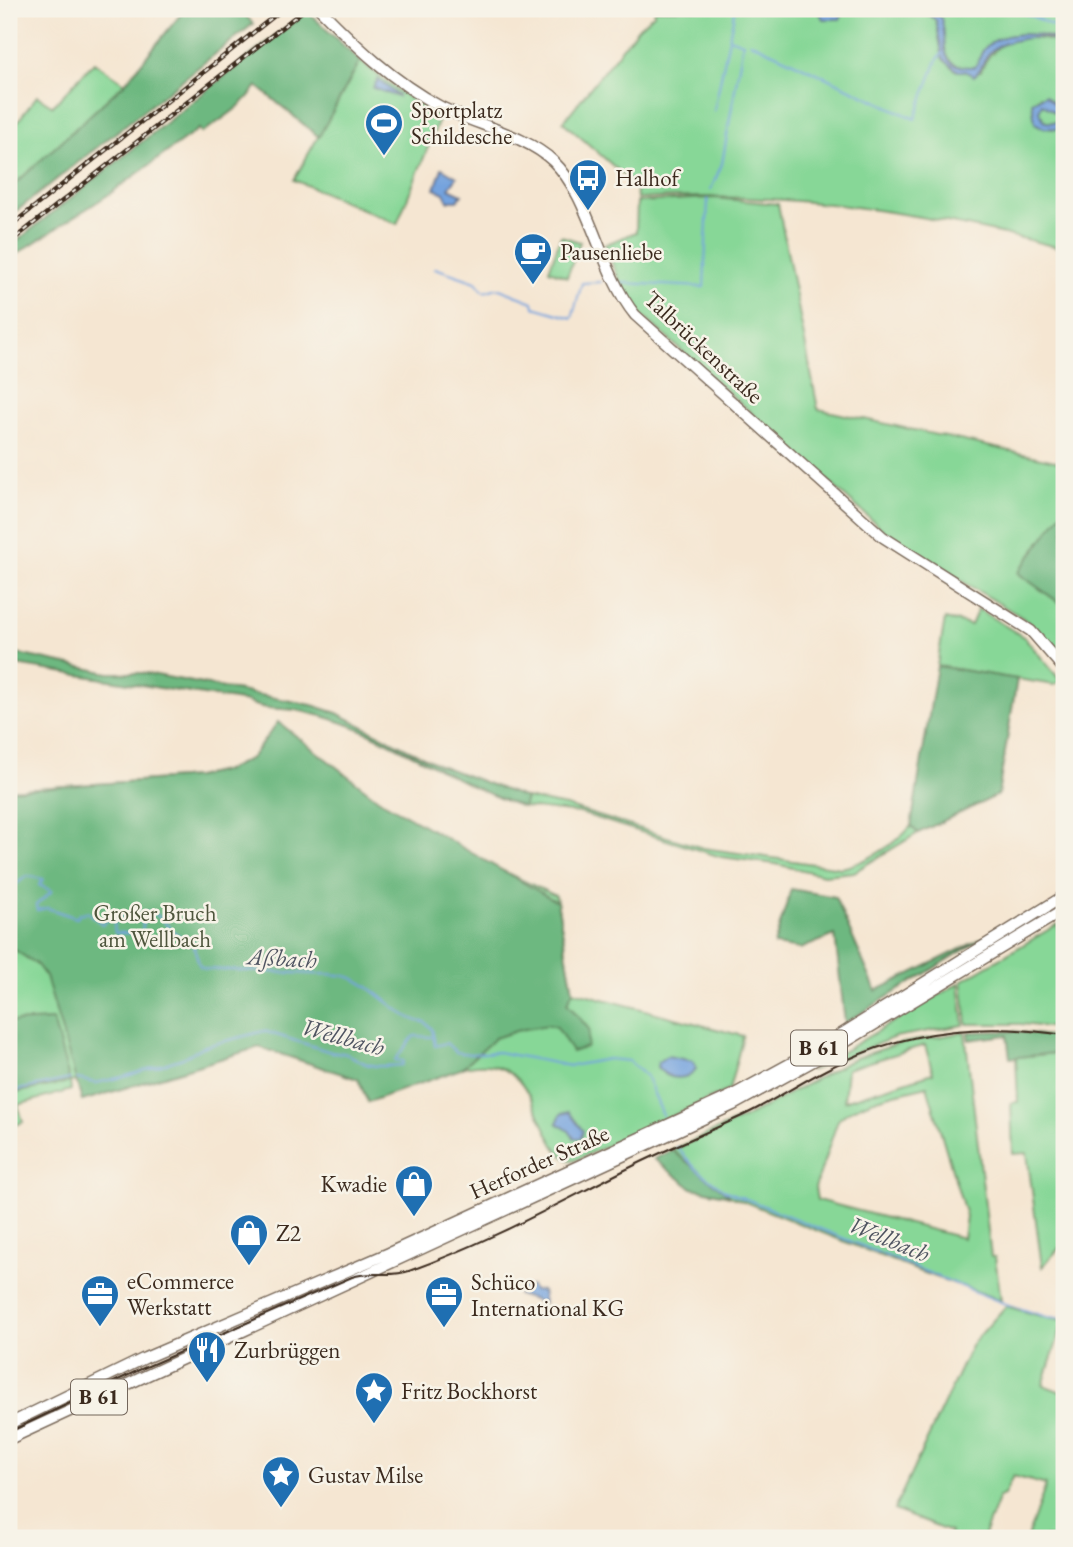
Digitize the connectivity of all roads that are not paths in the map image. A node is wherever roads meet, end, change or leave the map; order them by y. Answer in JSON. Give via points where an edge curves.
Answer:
{"nodes":[{"id":1,"x":320,"y":9,"type":"edge"},
{"id":2,"x":1064,"y":669,"type":"edge"},
{"id":3,"x":1064,"y":896,"type":"edge"},
{"id":4,"x":1064,"y":910,"type":"edge"},
{"id":5,"x":145,"y":1358,"type":"junction"},
{"id":6,"x":147,"y":1374,"type":"junction"},
{"id":7,"x":9,"y":1424,"type":"edge"},
{"id":8,"x":9,"y":1439,"type":"edge"}],
"edges":[{"from":1,"to":2,"type":"main road","name":"Talbrückenstraße","via":[[419,94],[553,160],[574,189],[615,286],[635,315],[883,537],[1031,631]]},
{"from":3,"to":5,"type":"main road","name":"Herforder Straße","number":"B 61","via":[[743,1091]]},
{"from":4,"to":6,"type":"main road","name":"Herforder Straße","number":"B 61","via":[[750,1097]]},
{"from":5,"to":6,"type":"main road"},
{"from":5,"to":7,"type":"main road","name":"Herforder Straße","number":"B 61"},
{"from":6,"to":8,"type":"main road","name":"Herforder Straße","number":"B 61"}]}
